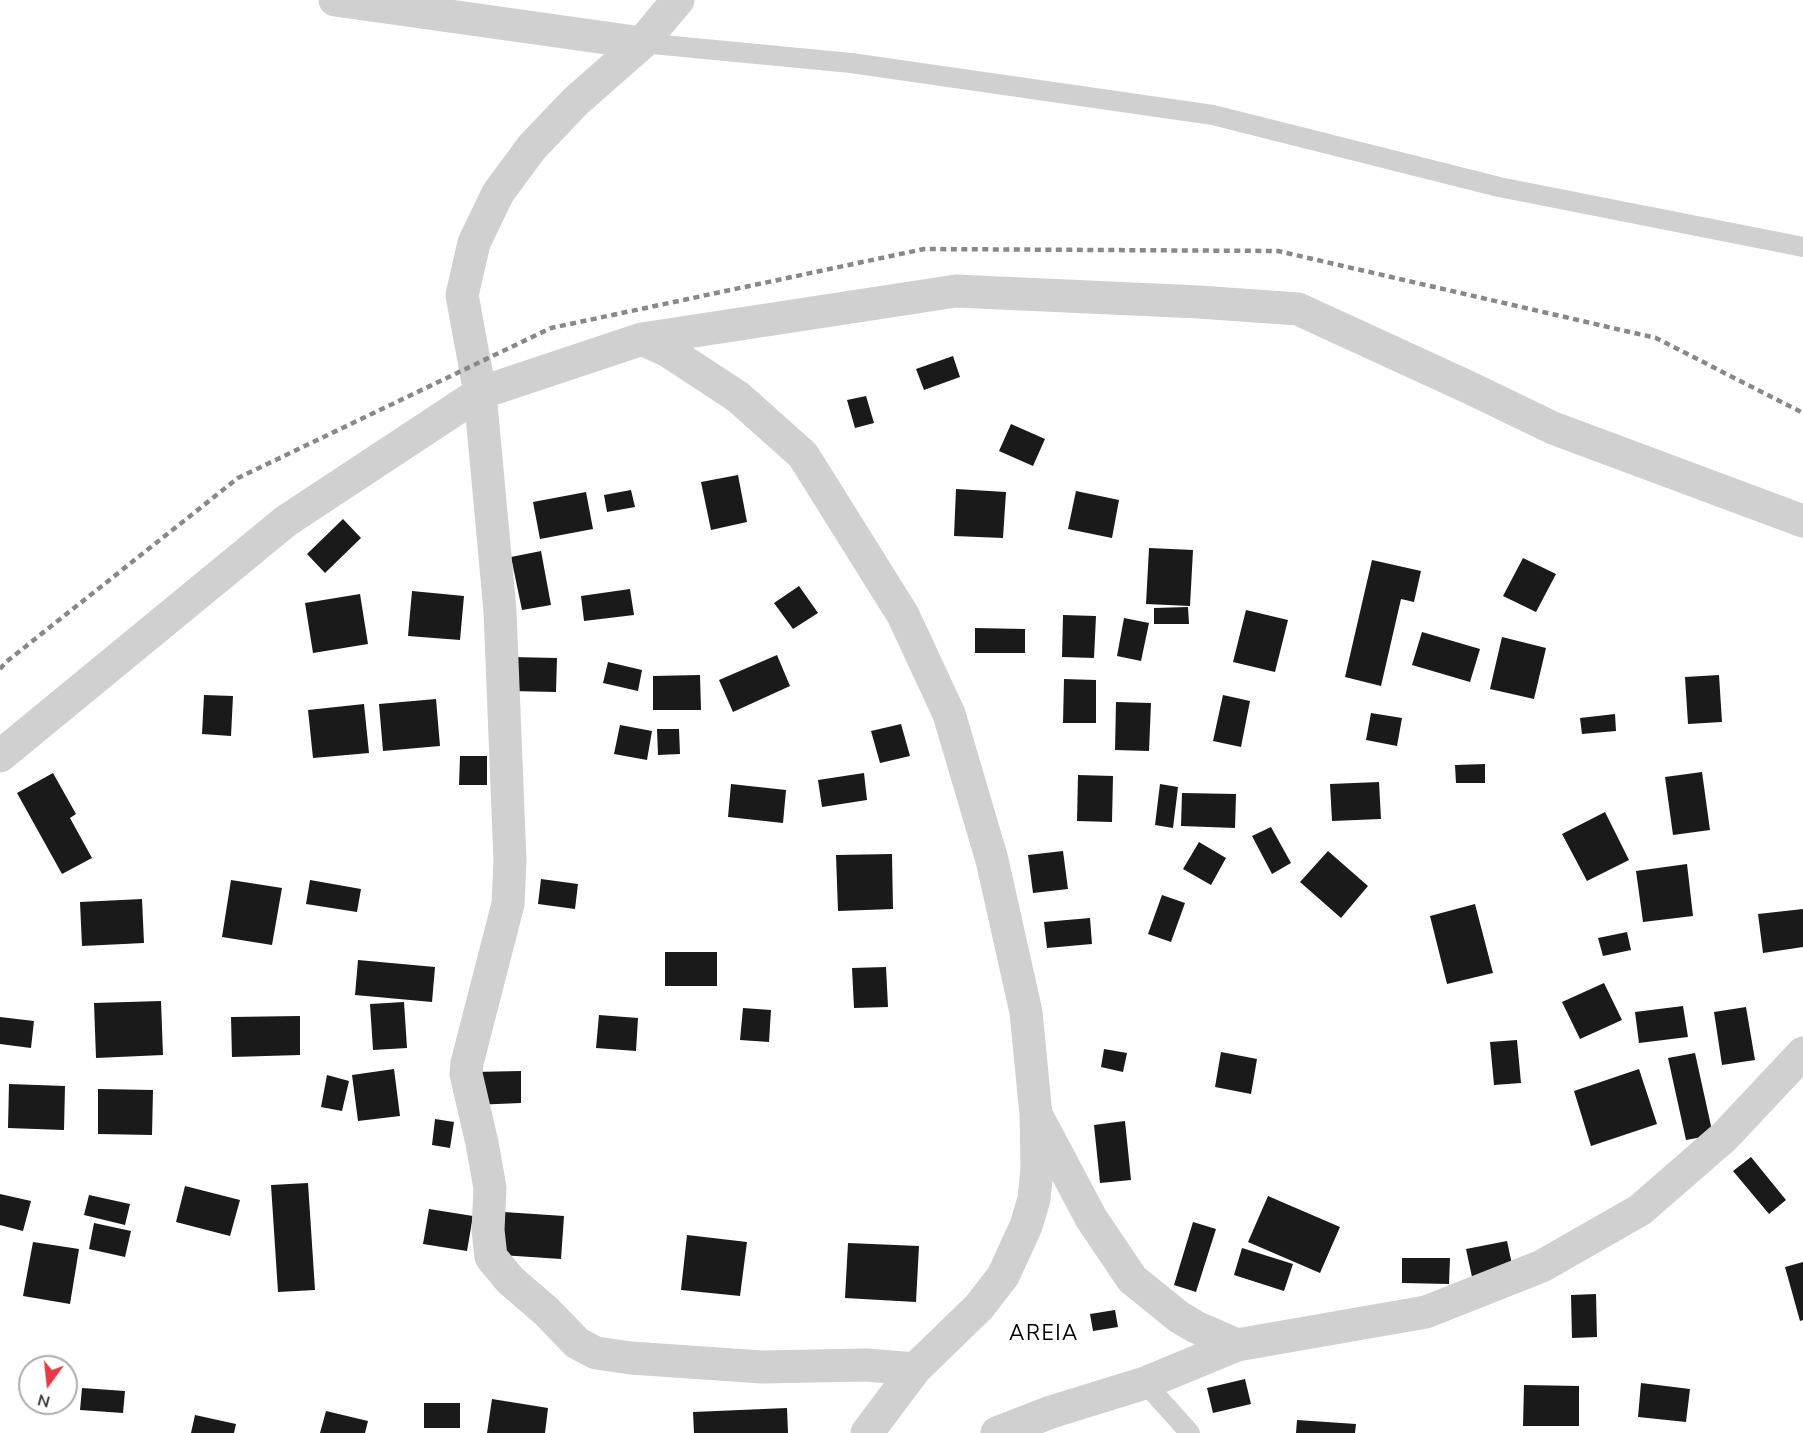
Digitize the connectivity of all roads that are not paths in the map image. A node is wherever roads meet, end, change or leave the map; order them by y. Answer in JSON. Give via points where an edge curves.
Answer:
{"nodes":[{"id":1,"x":335,"y":0,"type":"edge"},
{"id":2,"x":678,"y":0,"type":"edge"},
{"id":3,"x":642,"y":43,"type":"junction"},
{"id":4,"x":1803,"y":247,"type":"edge"},
{"id":5,"x":642,"y":339,"type":"junction"},
{"id":6,"x":480,"y":393,"type":"junction"},
{"id":7,"x":1803,"y":521,"type":"edge"},
{"id":8,"x":0,"y":756,"type":"edge"},
{"id":9,"x":1803,"y":1053,"type":"edge"},
{"id":10,"x":1036,"y":1115,"type":"junction"},
{"id":11,"x":1237,"y":1345,"type":"junction"},
{"id":12,"x":915,"y":1369,"type":"junction"},
{"id":13,"x":1144,"y":1383,"type":"junction"},
{"id":14,"x":867,"y":1433,"type":"edge"},
{"id":15,"x":997,"y":1433,"type":"edge"},
{"id":16,"x":1190,"y":1433,"type":"edge"}],
"edges":[{"from":1,"to":3,"type":"street"},
{"from":2,"to":3,"type":"street"},
{"from":3,"to":4,"type":"lane","via":[[850,63],[1213,116],[1499,187]]},
{"from":3,"to":6,"type":"street","via":[[576,101],[532,147],[498,193],[474,243],[462,295]]},
{"from":5,"to":6,"type":"street"},
{"from":5,"to":7,"type":"street","via":[[956,291],[1298,309],[1553,428]]},
{"from":5,"to":10,"type":"street","via":[[668,351],[738,397],[803,455],[903,615],[949,714],[992,860],[1026,1012]]},
{"from":6,"to":8,"type":"street","via":[[286,521]]},
{"from":6,"to":12,"type":"street","via":[[500,611],[510,861],[508,904],[466,1074],[490,1188],[491,1257],[577,1343],[596,1353],[762,1367],[867,1365]]},
{"from":9,"to":11,"type":"street","via":[[1725,1136],[1640,1210],[1542,1266],[1426,1312]]},
{"from":10,"to":11,"type":"street","via":[[1091,1218],[1132,1279],[1179,1317]]},
{"from":10,"to":12,"type":"street","via":[[1034,1199],[1003,1276],[979,1307]]},
{"from":11,"to":13,"type":"street"},
{"from":12,"to":14,"type":"street"},
{"from":13,"to":15,"type":"street"},
{"from":13,"to":16,"type":"lane"}]}
